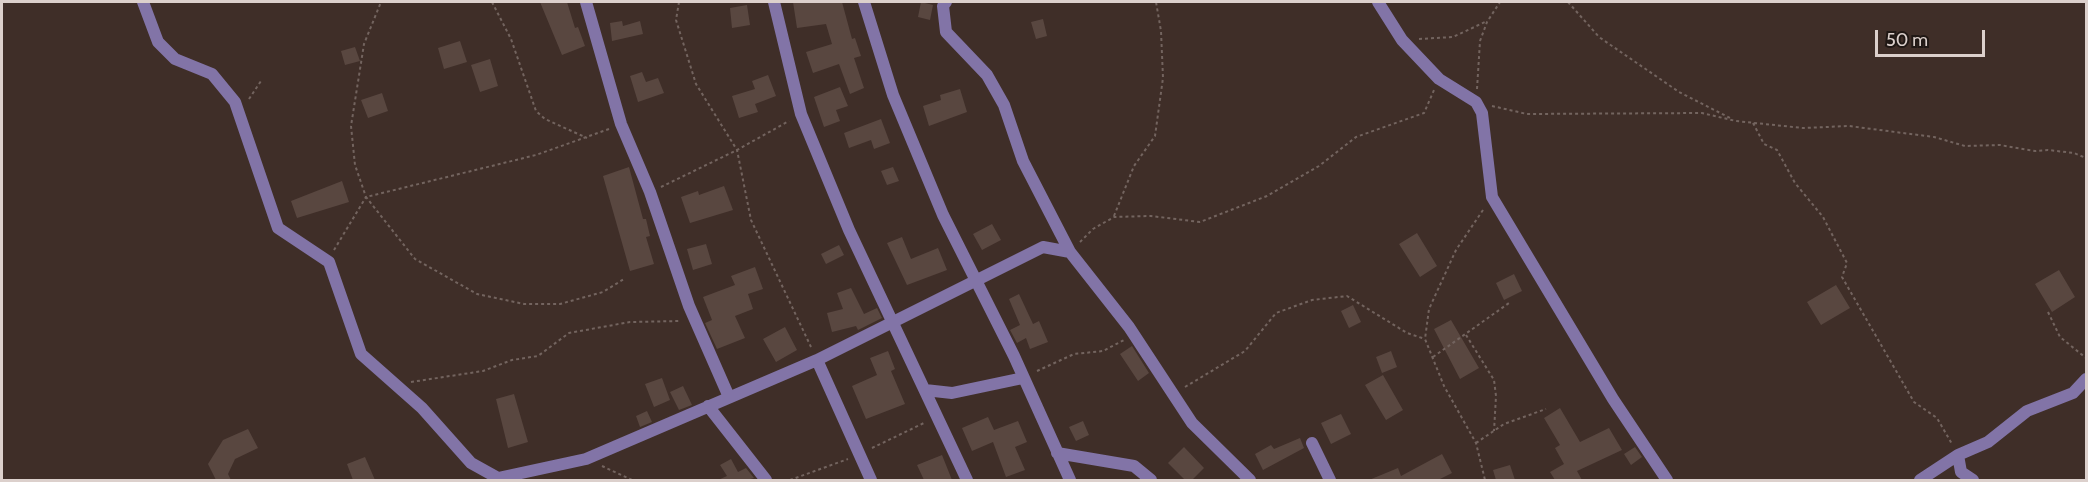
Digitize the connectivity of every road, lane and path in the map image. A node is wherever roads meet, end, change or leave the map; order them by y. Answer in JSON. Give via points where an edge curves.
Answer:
{"nodes":[{"id":1,"x":143,"y":2,"type":"edge"},
{"id":2,"x":381,"y":2,"type":"edge"},
{"id":3,"x":492,"y":2,"type":"edge"},
{"id":4,"x":586,"y":2,"type":"edge"},
{"id":5,"x":679,"y":2,"type":"edge"},
{"id":6,"x":774,"y":2,"type":"edge"},
{"id":7,"x":864,"y":2,"type":"edge"},
{"id":8,"x":946,"y":2,"type":"edge"},
{"id":9,"x":1156,"y":2,"type":"edge"},
{"id":10,"x":1378,"y":2,"type":"edge"},
{"id":11,"x":1500,"y":2,"type":"edge"},
{"id":12,"x":1568,"y":2,"type":"edge"},
{"id":13,"x":1486,"y":22,"type":"junction"},
{"id":14,"x":1401,"y":40,"type":"junction"},
{"id":15,"x":1439,"y":79,"type":"junction"},
{"id":16,"x":261,"y":81,"type":"dead end"},
{"id":17,"x":1476,"y":102,"type":"junction"},
{"id":18,"x":239,"y":114,"type":"junction"},
{"id":19,"x":801,"y":114,"type":"junction"},
{"id":20,"x":1736,"y":121,"type":"junction"},
{"id":21,"x":1753,"y":123,"type":"junction"},
{"id":22,"x":621,"y":124,"type":"junction"},
{"id":23,"x":588,"y":138,"type":"junction"},
{"id":24,"x":737,"y":150,"type":"junction"},
{"id":25,"x":2086,"y":158,"type":"edge"},
{"id":26,"x":650,"y":192,"type":"junction"},
{"id":27,"x":366,"y":197,"type":"junction"},
{"id":28,"x":1492,"y":197,"type":"junction"},
{"id":29,"x":1114,"y":217,"type":"junction"},
{"id":30,"x":1070,"y":252,"type":"junction"},
{"id":31,"x":329,"y":262,"type":"junction"},
{"id":32,"x":624,"y":279,"type":"dead end"},
{"id":33,"x":975,"y":282,"type":"junction"},
{"id":34,"x":1509,"y":303,"type":"dead end"},
{"id":35,"x":2048,"y":312,"type":"dead end"},
{"id":36,"x":695,"y":320,"type":"junction"},
{"id":37,"x":893,"y":323,"type":"junction"},
{"id":38,"x":1134,"y":335,"type":"junction"},
{"id":39,"x":1466,"y":335,"type":"junction"},
{"id":40,"x":1425,"y":339,"type":"junction"},
{"id":41,"x":1433,"y":357,"type":"junction"},
{"id":42,"x":2086,"y":358,"type":"edge"},
{"id":43,"x":817,"y":360,"type":"junction"},
{"id":44,"x":1023,"y":378,"type":"junction"},
{"id":45,"x":2086,"y":378,"type":"edge"},
{"id":46,"x":393,"y":385,"type":"junction"},
{"id":47,"x":925,"y":390,"type":"junction"},
{"id":48,"x":1174,"y":393,"type":"junction"},
{"id":49,"x":729,"y":397,"type":"junction"},
{"id":50,"x":708,"y":406,"type":"junction"},
{"id":51,"x":1546,"y":409,"type":"dead end"},
{"id":52,"x":1494,"y":431,"type":"junction"},
{"id":53,"x":1312,"y":443,"type":"dead end"},
{"id":54,"x":1476,"y":443,"type":"junction"},
{"id":55,"x":1056,"y":453,"type":"junction"},
{"id":56,"x":1958,"y":455,"type":"junction"},
{"id":57,"x":586,"y":459,"type":"junction"},
{"id":58,"x":1940,"y":467,"type":"junction"},
{"id":59,"x":1961,"y":472,"type":"junction"},
{"id":60,"x":499,"y":479,"type":"edge"},
{"id":61,"x":632,"y":480,"type":"edge"},
{"id":62,"x":766,"y":480,"type":"edge"},
{"id":63,"x":871,"y":480,"type":"edge"},
{"id":64,"x":967,"y":480,"type":"edge"},
{"id":65,"x":1070,"y":480,"type":"edge"},
{"id":66,"x":1151,"y":480,"type":"edge"},
{"id":67,"x":1250,"y":480,"type":"edge"},
{"id":68,"x":1330,"y":480,"type":"edge"},
{"id":69,"x":1485,"y":480,"type":"edge"},
{"id":70,"x":1667,"y":480,"type":"edge"},
{"id":71,"x":1920,"y":480,"type":"edge"},
{"id":72,"x":1973,"y":480,"type":"edge"}],
"edges":[{"from":1,"to":18,"type":"street","via":[[158,42],[175,59],[212,74],[235,102]]},
{"from":2,"to":27,"type":"path","via":[[364,44],[351,126],[355,165]]},
{"from":3,"to":23,"type":"path","via":[[511,39],[536,111]]},
{"from":4,"to":22,"type":"street"},
{"from":5,"to":24,"type":"path","via":[[676,20],[696,84]]},
{"from":6,"to":19,"type":"street"},
{"from":7,"to":33,"type":"street","via":[[893,95]]},
{"from":8,"to":30,"type":"street","via":[[946,32],[987,75],[1004,105],[1023,161]]},
{"from":9,"to":29,"type":"path","via":[[1163,78],[1155,136],[1134,166]]},
{"from":10,"to":14,"type":"street"},
{"from":11,"to":13,"type":"path"},
{"from":12,"to":20,"type":"path","via":[[1599,37],[1679,92]]},
{"from":13,"to":14,"type":"path","via":[[1453,37]]},
{"from":13,"to":17,"type":"path","via":[[1480,41]]},
{"from":14,"to":15,"type":"street"},
{"from":15,"to":17,"type":"street"},
{"from":15,"to":29,"type":"path","via":[[1424,113],[1356,137],[1319,166],[1267,196],[1200,222],[1150,216]]},
{"from":16,"to":18,"type":"path"},
{"from":17,"to":20,"type":"path","via":[[1527,114],[1702,113]]},
{"from":17,"to":28,"type":"street","via":[[1482,112]]},
{"from":18,"to":31,"type":"street","via":[[278,228]]},
{"from":19,"to":24,"type":"path"},
{"from":19,"to":37,"type":"street"},
{"from":20,"to":21,"type":"path"},
{"from":21,"to":25,"type":"path","via":[[1803,128],[1849,126],[1934,137],[1965,146],[2048,150]]},
{"from":21,"to":56,"type":"path","via":[[1764,144],[1777,150],[1795,183],[1823,217],[1847,263],[1842,277],[1914,402],[1937,418]]},
{"from":22,"to":23,"type":"path"},
{"from":22,"to":26,"type":"street"},
{"from":23,"to":27,"type":"path","via":[[536,155]]},
{"from":24,"to":26,"type":"path"},
{"from":24,"to":43,"type":"path","via":[[751,220]]},
{"from":26,"to":36,"type":"street"},
{"from":27,"to":31,"type":"path"},
{"from":27,"to":32,"type":"path","via":[[415,259],[477,294],[524,304],[560,304],[603,292]]},
{"from":28,"to":40,"type":"path","via":[[1456,250],[1429,309]]},
{"from":28,"to":70,"type":"street","via":[[1613,399]]},
{"from":29,"to":30,"type":"path","via":[[1093,229]]},
{"from":30,"to":33,"type":"street","via":[[1043,247]]},
{"from":30,"to":38,"type":"street"},
{"from":31,"to":46,"type":"street","via":[[361,354]]},
{"from":33,"to":37,"type":"street"},
{"from":33,"to":44,"type":"street"},
{"from":34,"to":39,"type":"path"},
{"from":35,"to":42,"type":"path","via":[[2060,337]]},
{"from":36,"to":46,"type":"path","via":[[630,322],[569,333],[538,356],[483,371]]},
{"from":36,"to":49,"type":"street"},
{"from":37,"to":43,"type":"street"},
{"from":37,"to":47,"type":"street"},
{"from":38,"to":44,"type":"path","via":[[1102,351],[1074,354]]},
{"from":38,"to":48,"type":"street"},
{"from":39,"to":41,"type":"path"},
{"from":39,"to":52,"type":"path","via":[[1494,380]]},
{"from":40,"to":41,"type":"path"},
{"from":40,"to":48,"type":"path","via":[[1407,333],[1347,296],[1311,300],[1276,313],[1245,351]]},
{"from":41,"to":54,"type":"path","via":[[1444,386]]},
{"from":43,"to":49,"type":"street"},
{"from":43,"to":63,"type":"street"},
{"from":44,"to":47,"type":"street","via":[[952,393]]},
{"from":44,"to":55,"type":"street"},
{"from":45,"to":56,"type":"street","via":[[2073,393],[2027,411],[1988,442]]},
{"from":46,"to":60,"type":"street","via":[[422,408],[471,463]]},
{"from":47,"to":64,"type":"street"},
{"from":48,"to":67,"type":"street","via":[[1192,423]]},
{"from":49,"to":50,"type":"street"},
{"from":50,"to":57,"type":"street"},
{"from":50,"to":62,"type":"street"},
{"from":51,"to":52,"type":"path"},
{"from":52,"to":54,"type":"path"},
{"from":53,"to":68,"type":"street"},
{"from":54,"to":69,"type":"path"},
{"from":55,"to":65,"type":"street"},
{"from":55,"to":66,"type":"street","via":[[1134,466]]},
{"from":56,"to":58,"type":"street"},
{"from":56,"to":59,"type":"street"},
{"from":57,"to":60,"type":"street"},
{"from":57,"to":61,"type":"path"},
{"from":58,"to":59,"type":"street"},
{"from":58,"to":71,"type":"street"},
{"from":59,"to":72,"type":"street"}]}
